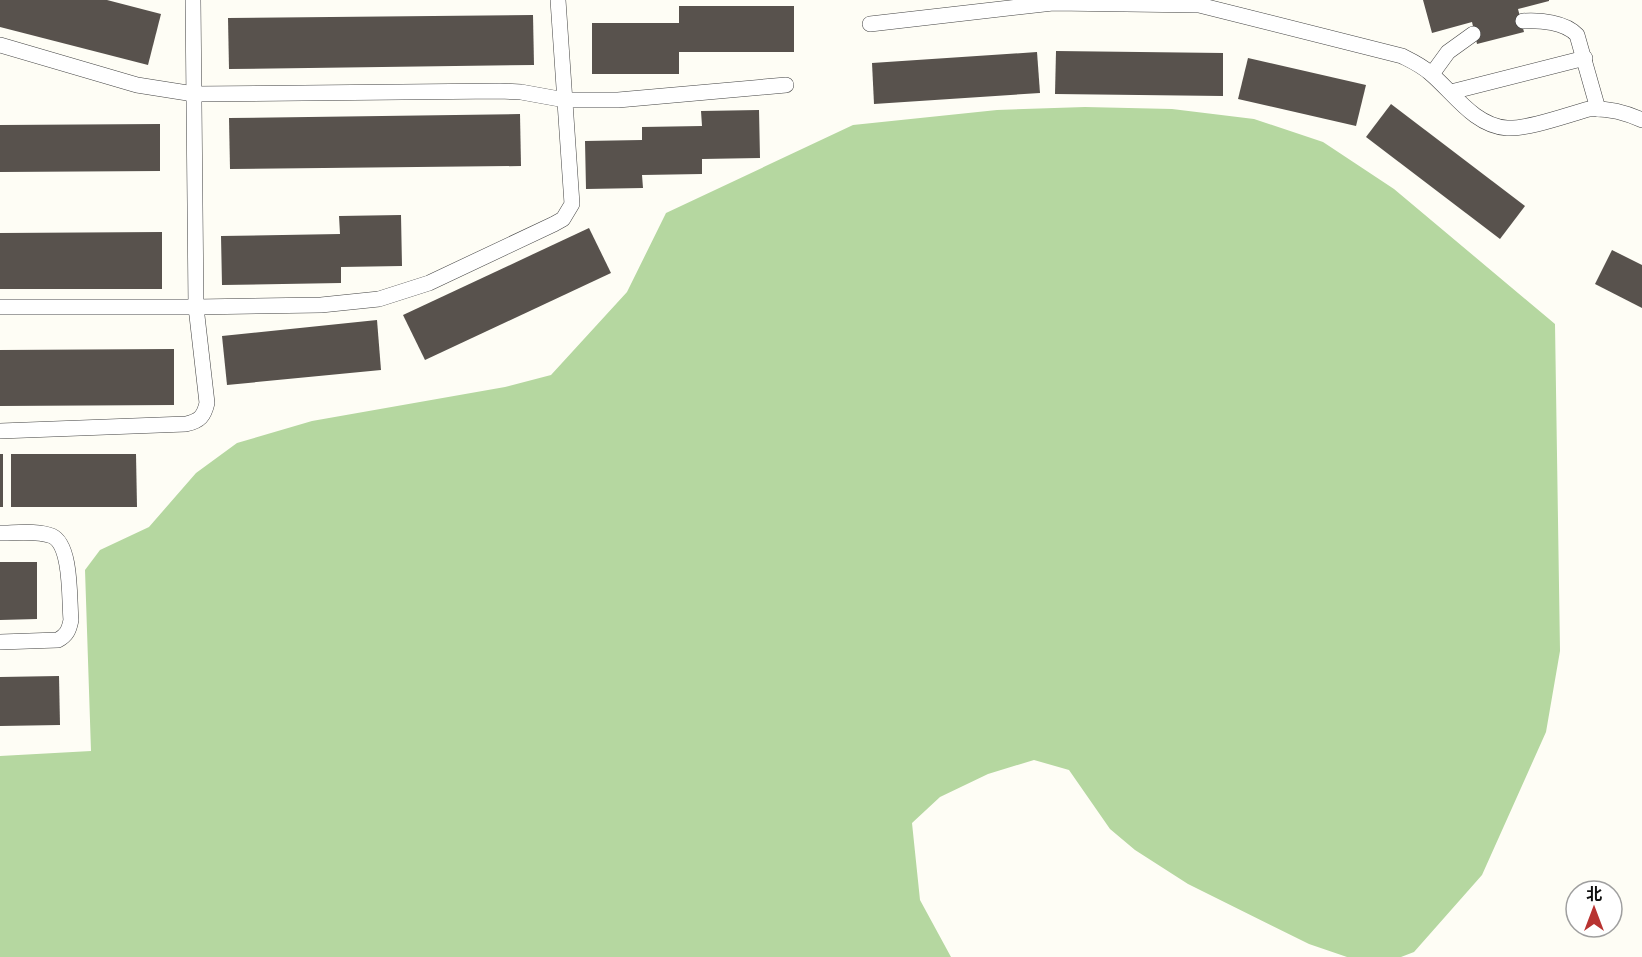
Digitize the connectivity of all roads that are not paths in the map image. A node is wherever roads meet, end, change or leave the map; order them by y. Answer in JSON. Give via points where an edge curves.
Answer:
{"nodes":[{"id":1,"x":193,"y":0,"type":"edge"},
{"id":2,"x":558,"y":0,"type":"edge"},
{"id":3,"x":1053,"y":1,"type":"edge"},
{"id":4,"x":1523,"y":21,"type":"dead end"},
{"id":5,"x":870,"y":24,"type":"dead end"},
{"id":6,"x":1473,"y":34,"type":"dead end"},
{"id":7,"x":0,"y":45,"type":"edge"},
{"id":8,"x":1585,"y":58,"type":"junction"},
{"id":9,"x":1432,"y":74,"type":"junction"},
{"id":10,"x":786,"y":85,"type":"dead end"},
{"id":11,"x":1451,"y":92,"type":"junction"},
{"id":12,"x":194,"y":94,"type":"junction"},
{"id":13,"x":566,"y":100,"type":"junction"},
{"id":14,"x":1598,"y":109,"type":"junction"},
{"id":15,"x":1642,"y":120,"type":"edge"},
{"id":16,"x":0,"y":307,"type":"edge"},
{"id":17,"x":196,"y":307,"type":"junction"},
{"id":18,"x":0,"y":431,"type":"edge"},
{"id":19,"x":0,"y":533,"type":"edge"},
{"id":20,"x":0,"y":642,"type":"edge"}],
"edges":[{"from":1,"to":12,"type":"lane"},
{"from":2,"to":13,"type":"lane"},
{"from":3,"to":5,"type":"lane"},
{"from":3,"to":9,"type":"lane","via":[[1199,5],[1402,56]]},
{"from":4,"to":8,"type":"lane","via":[[1569,28],[1580,39]]},
{"from":6,"to":9,"type":"lane","via":[[1448,52]]},
{"from":7,"to":12,"type":"lane","via":[[137,85]]},
{"from":8,"to":11,"type":"lane"},
{"from":8,"to":14,"type":"lane"},
{"from":9,"to":11,"type":"lane"},
{"from":10,"to":13,"type":"lane","via":[[618,100]]},
{"from":11,"to":14,"type":"lane","via":[[1478,118],[1508,128]]},
{"from":12,"to":13,"type":"lane","via":[[521,92]]},
{"from":12,"to":17,"type":"lane"},
{"from":13,"to":17,"type":"lane","via":[[572,204],[563,219],[429,283],[379,299],[321,305]]},
{"from":14,"to":15,"type":"lane"},
{"from":16,"to":17,"type":"lane"},
{"from":17,"to":18,"type":"lane","via":[[207,403],[196,422]]},
{"from":19,"to":20,"type":"lane","via":[[51,535],[59,541],[66,560],[70,620],[69,630],[58,640]]}]}
